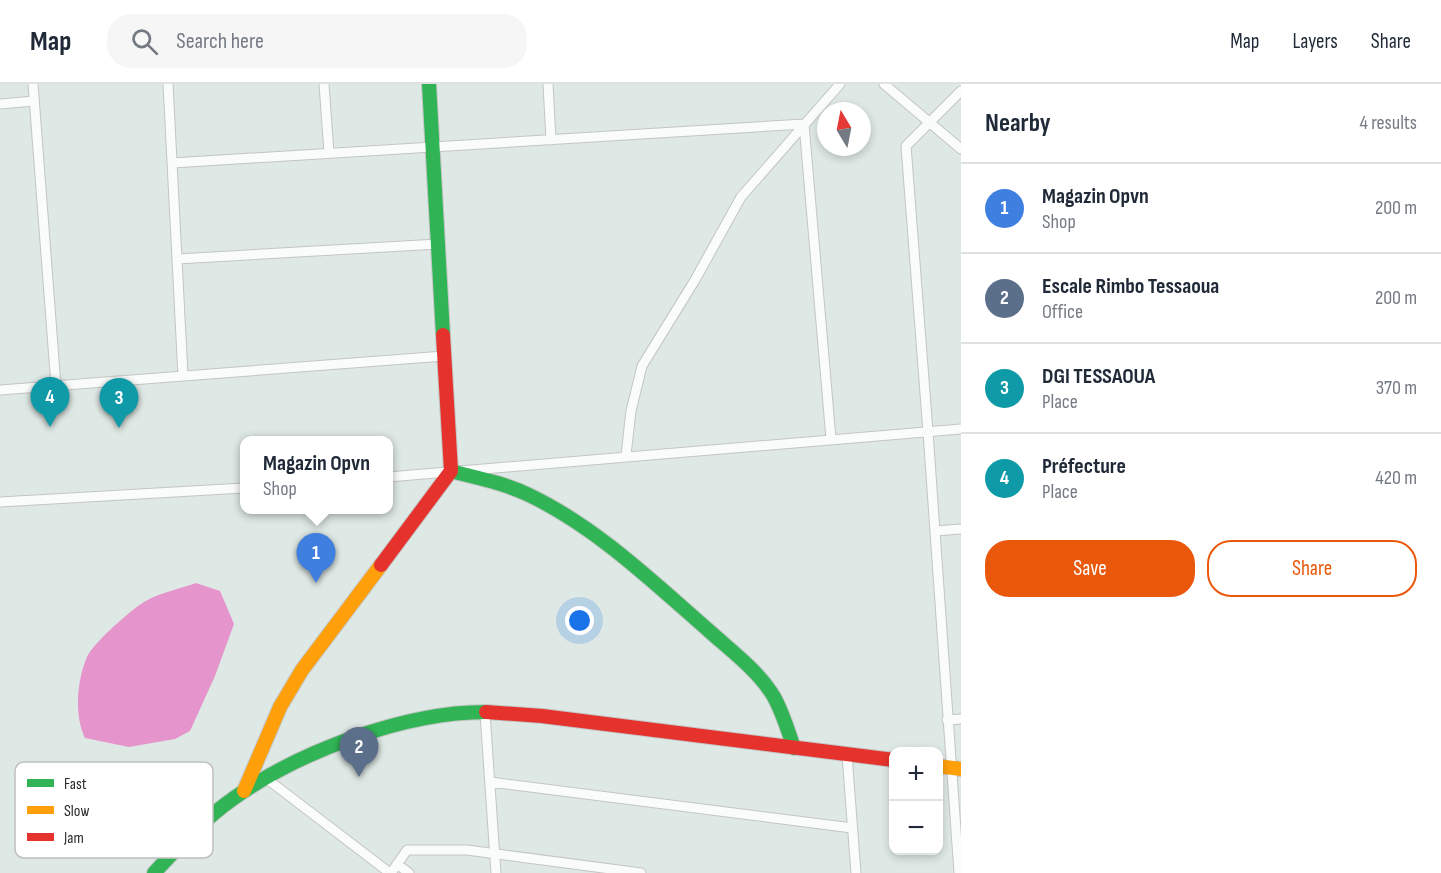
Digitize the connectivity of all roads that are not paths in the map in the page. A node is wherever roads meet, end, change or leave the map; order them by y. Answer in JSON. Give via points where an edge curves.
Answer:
{"nodes":[{"id":1,"x":33,"y":84,"type":"edge"},
{"id":2,"x":168,"y":84,"type":"edge"},
{"id":3,"x":324,"y":84,"type":"edge"},
{"id":4,"x":429,"y":84,"type":"edge"},
{"id":5,"x":548,"y":84,"type":"edge"},
{"id":6,"x":840,"y":84,"type":"edge"},
{"id":7,"x":884,"y":84,"type":"edge"},
{"id":8,"x":961,"y":91,"type":"edge"},
{"id":9,"x":34,"y":101,"type":"junction"},
{"id":10,"x":0,"y":104,"type":"edge"},
{"id":11,"x":930,"y":122,"type":"junction"},
{"id":12,"x":804,"y":124,"type":"junction"},
{"id":13,"x":551,"y":140,"type":"junction"},
{"id":14,"x":433,"y":147,"type":"junction"},
{"id":15,"x":961,"y":149,"type":"edge"},
{"id":16,"x":329,"y":153,"type":"junction"},
{"id":17,"x":172,"y":163,"type":"junction"},
{"id":18,"x":438,"y":244,"type":"junction"},
{"id":19,"x":177,"y":259,"type":"junction"},
{"id":20,"x":444,"y":356,"type":"junction"},
{"id":21,"x":183,"y":376,"type":"junction"},
{"id":22,"x":56,"y":386,"type":"junction"},
{"id":23,"x":0,"y":390,"type":"edge"},
{"id":24,"x":961,"y":429,"type":"edge"},
{"id":25,"x":928,"y":432,"type":"junction"},
{"id":26,"x":831,"y":439,"type":"junction"},
{"id":27,"x":626,"y":455,"type":"junction"},
{"id":28,"x":451,"y":471,"type":"junction"},
{"id":29,"x":393,"y":477,"type":"edge"},
{"id":30,"x":240,"y":488,"type":"edge"},
{"id":31,"x":0,"y":502,"type":"edge"},
{"id":32,"x":961,"y":529,"type":"edge"},
{"id":33,"x":935,"y":531,"type":"junction"},
{"id":34,"x":485,"y":713,"type":"junction"},
{"id":35,"x":961,"y":719,"type":"edge"},
{"id":36,"x":947,"y":720,"type":"junction"},
{"id":37,"x":794,"y":748,"type":"junction"},
{"id":38,"x":847,"y":755,"type":"junction"},
{"id":39,"x":889,"y":759,"type":"edge"},
{"id":40,"x":950,"y":767,"type":"edge"},
{"id":41,"x":267,"y":778,"type":"junction"},
{"id":42,"x":490,"y":782,"type":"junction"},
{"id":43,"x":244,"y":791,"type":"junction"},
{"id":44,"x":213,"y":818,"type":"edge"},
{"id":45,"x":852,"y":828,"type":"junction"},
{"id":46,"x":495,"y":854,"type":"junction"},
{"id":47,"x":168,"y":858,"type":"edge"},
{"id":48,"x":397,"y":864,"type":"junction"},
{"id":49,"x":154,"y":873,"type":"edge"},
{"id":50,"x":390,"y":873,"type":"edge"},
{"id":51,"x":409,"y":873,"type":"edge"},
{"id":52,"x":496,"y":873,"type":"edge"},
{"id":53,"x":641,"y":873,"type":"edge"},
{"id":54,"x":856,"y":873,"type":"edge"},
{"id":55,"x":959,"y":873,"type":"edge"}],
"edges":[{"from":1,"to":9,"type":"street"},
{"from":2,"to":17,"type":"street"},
{"from":3,"to":16,"type":"street"},
{"from":4,"to":14,"type":"main road"},
{"from":5,"to":13,"type":"street"},
{"from":6,"to":12,"type":"street"},
{"from":7,"to":11,"type":"street"},
{"from":8,"to":11,"type":"street"},
{"from":9,"to":10,"type":"street"},
{"from":9,"to":22,"type":"street"},
{"from":11,"to":15,"type":"street"},
{"from":11,"to":25,"type":"street","via":[[906,146]]},
{"from":12,"to":13,"type":"street"},
{"from":12,"to":26,"type":"street"},
{"from":12,"to":27,"type":"street","via":[[741,197],[642,366]]},
{"from":13,"to":14,"type":"street"},
{"from":14,"to":16,"type":"street"},
{"from":14,"to":18,"type":"main road"},
{"from":16,"to":17,"type":"street"},
{"from":17,"to":19,"type":"street"},
{"from":18,"to":19,"type":"street"},
{"from":18,"to":20,"type":"main road"},
{"from":19,"to":21,"type":"street"},
{"from":20,"to":21,"type":"street"},
{"from":20,"to":28,"type":"main road"},
{"from":21,"to":22,"type":"street"},
{"from":22,"to":23,"type":"street"},
{"from":24,"to":25,"type":"street"},
{"from":25,"to":26,"type":"street"},
{"from":25,"to":33,"type":"street"},
{"from":26,"to":27,"type":"street"},
{"from":27,"to":28,"type":"street"},
{"from":28,"to":29,"type":"street"},
{"from":28,"to":37,"type":"main road","via":[[503,484],[555,510],[609,546],[764,684],[782,714]]},
{"from":28,"to":43,"type":"main road","via":[[302,670],[280,707]]},
{"from":30,"to":31,"type":"street"},
{"from":32,"to":33,"type":"street"},
{"from":33,"to":36,"type":"street"},
{"from":34,"to":37,"type":"main road","via":[[550,717]]},
{"from":34,"to":41,"type":"main road","via":[[456,713],[373,733],[322,751]]},
{"from":34,"to":42,"type":"street"},
{"from":35,"to":36,"type":"street"},
{"from":36,"to":40,"type":"street"},
{"from":37,"to":38,"type":"main road"},
{"from":38,"to":39,"type":"main road"},
{"from":38,"to":45,"type":"street"},
{"from":40,"to":55,"type":"street"},
{"from":41,"to":43,"type":"main road"},
{"from":41,"to":50,"type":"street"},
{"from":42,"to":45,"type":"street"},
{"from":42,"to":46,"type":"street"},
{"from":43,"to":44,"type":"main road"},
{"from":45,"to":54,"type":"street"},
{"from":46,"to":48,"type":"street","via":[[407,850]]},
{"from":46,"to":52,"type":"street"},
{"from":46,"to":53,"type":"street"},
{"from":47,"to":49,"type":"main road"},
{"from":48,"to":50,"type":"street"},
{"from":48,"to":51,"type":"street"}]}
